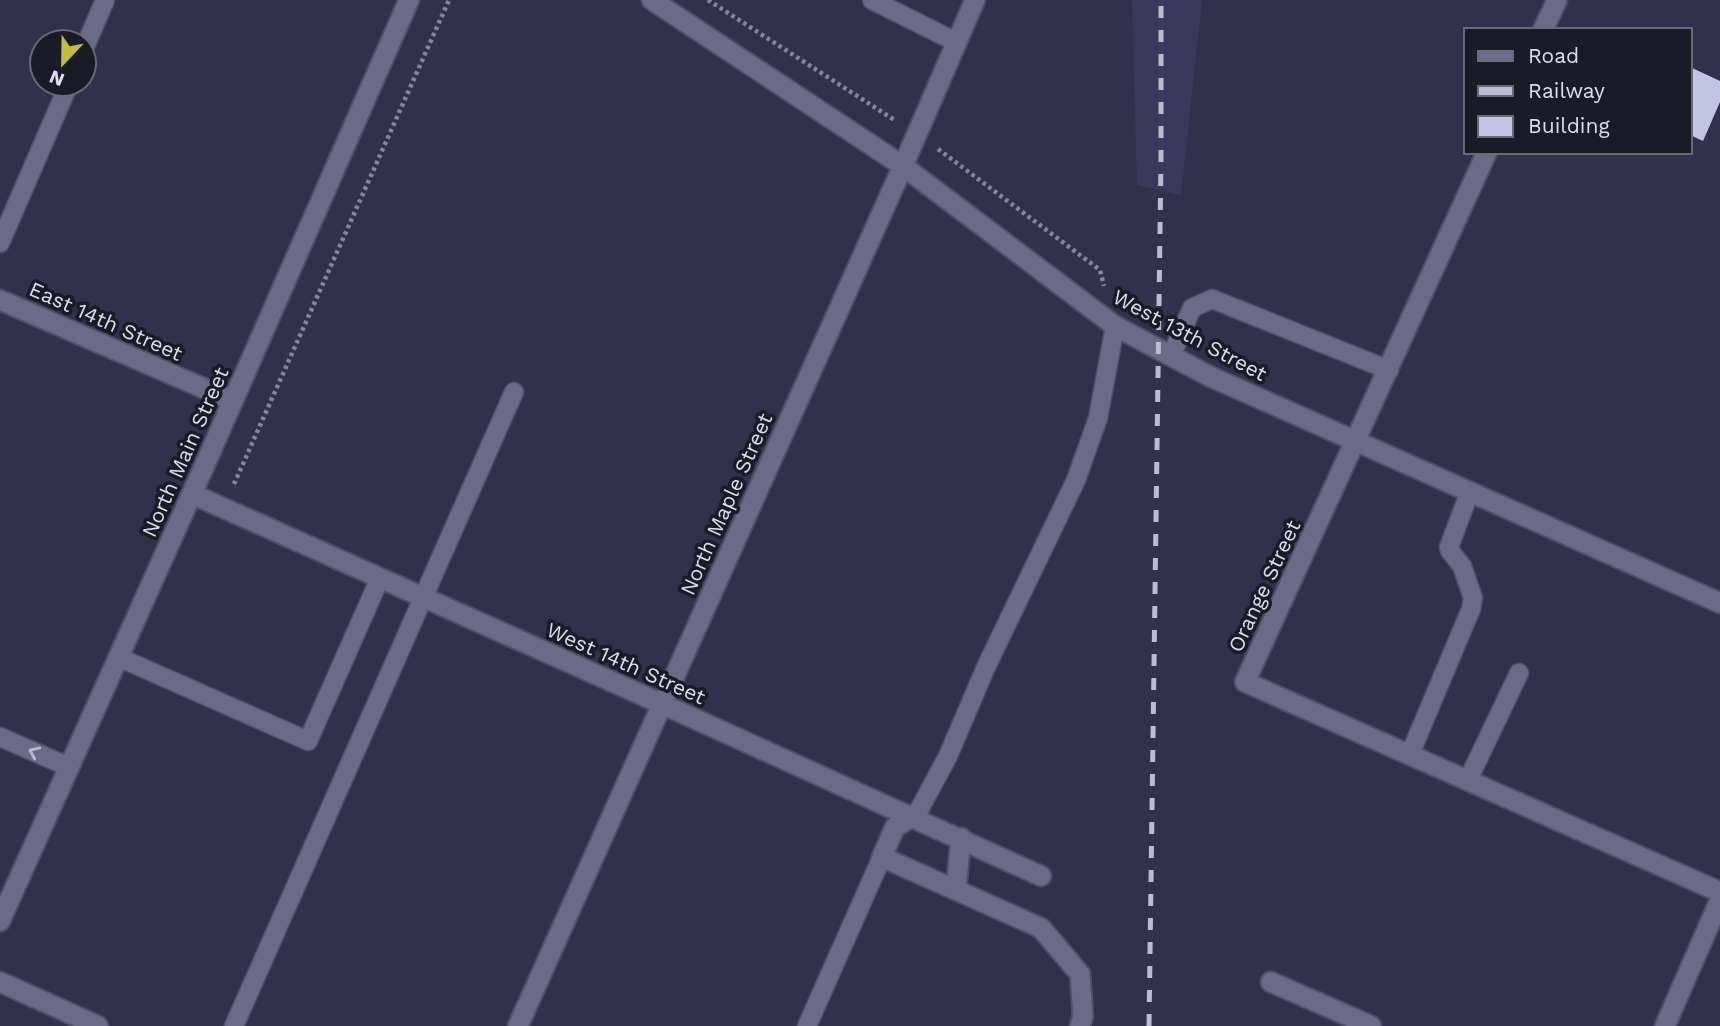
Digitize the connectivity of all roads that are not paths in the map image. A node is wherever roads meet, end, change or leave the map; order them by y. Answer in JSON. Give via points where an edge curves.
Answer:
{"nodes":[{"id":1,"x":105,"y":0,"type":"edge"},
{"id":2,"x":410,"y":0,"type":"edge"},
{"id":3,"x":652,"y":0,"type":"edge"},
{"id":4,"x":872,"y":0,"type":"edge"},
{"id":5,"x":975,"y":0,"type":"edge"},
{"id":6,"x":1556,"y":0,"type":"edge"},
{"id":7,"x":93,"y":28,"type":"edge"},
{"id":8,"x":1544,"y":28,"type":"edge"},
{"id":9,"x":957,"y":42,"type":"junction"},
{"id":10,"x":63,"y":98,"type":"edge"},
{"id":11,"x":1487,"y":154,"type":"edge"},
{"id":12,"x":903,"y":166,"type":"junction"},
{"id":13,"x":0,"y":243,"type":"edge"},
{"id":14,"x":0,"y":300,"type":"edge"},
{"id":15,"x":1115,"y":326,"type":"junction"},
{"id":16,"x":1171,"y":356,"type":"junction"},
{"id":17,"x":1388,"y":370,"type":"junction"},
{"id":18,"x":514,"y":392,"type":"dead end"},
{"id":19,"x":233,"y":401,"type":"junction"},
{"id":20,"x":1356,"y":441,"type":"junction"},
{"id":21,"x":1470,"y":491,"type":"junction"},
{"id":22,"x":192,"y":494,"type":"junction"},
{"id":23,"x":380,"y":578,"type":"junction"},
{"id":24,"x":423,"y":598,"type":"junction"},
{"id":25,"x":1720,"y":603,"type":"edge"},
{"id":26,"x":118,"y":657,"type":"junction"},
{"id":27,"x":1519,"y":673,"type":"dead end"},
{"id":28,"x":662,"y":704,"type":"junction"},
{"id":29,"x":0,"y":737,"type":"edge"},
{"id":30,"x":1410,"y":754,"type":"junction"},
{"id":31,"x":69,"y":767,"type":"junction"},
{"id":32,"x":1468,"y":780,"type":"junction"},
{"id":33,"x":912,"y":817,"type":"junction"},
{"id":34,"x":961,"y":838,"type":"junction"},
{"id":35,"x":883,"y":857,"type":"junction"},
{"id":36,"x":1041,"y":876,"type":"dead end"},
{"id":37,"x":956,"y":890,"type":"junction"},
{"id":38,"x":1720,"y":892,"type":"edge"},
{"id":39,"x":1720,"y":900,"type":"edge"},
{"id":40,"x":3,"y":909,"type":"edge"},
{"id":41,"x":0,"y":982,"type":"edge"},
{"id":42,"x":1271,"y":982,"type":"dead end"},
{"id":43,"x":98,"y":1026,"type":"edge"},
{"id":44,"x":234,"y":1026,"type":"edge"},
{"id":45,"x":518,"y":1026,"type":"edge"},
{"id":46,"x":807,"y":1026,"type":"edge"},
{"id":47,"x":1080,"y":1026,"type":"edge"},
{"id":48,"x":1371,"y":1026,"type":"edge"},
{"id":49,"x":1665,"y":1026,"type":"edge"}],
"edges":[{"from":1,"to":7,"type":"lane"},
{"from":2,"to":19,"type":"street","name":"North Main Street"},
{"from":3,"to":12,"type":"street","name":"West 13th Street"},
{"from":4,"to":9,"type":"lane"},
{"from":5,"to":9,"type":"street","name":"North Maple Street"},
{"from":6,"to":8,"type":"street"},
{"from":9,"to":12,"type":"street","name":"North Maple Street"},
{"from":10,"to":13,"type":"lane"},
{"from":11,"to":17,"type":"street","name":"Orange Street"},
{"from":12,"to":15,"type":"street","name":"West 13th Street"},
{"from":12,"to":28,"type":"street","name":"North Maple Street"},
{"from":14,"to":19,"type":"street","name":"East 14th Street"},
{"from":15,"to":16,"type":"street","name":"West 13th Street"},
{"from":15,"to":33,"type":"lane","via":[[1098,418],[1076,480],[948,756]]},
{"from":16,"to":17,"type":"lane","via":[[1192,308],[1212,299]]},
{"from":16,"to":20,"type":"street","name":"West 13th Street"},
{"from":17,"to":20,"type":"street","name":"Orange Street"},
{"from":18,"to":24,"type":"lane"},
{"from":19,"to":22,"type":"street","name":"North Main Street"},
{"from":20,"to":21,"type":"street","name":"West 13th Street"},
{"from":20,"to":30,"type":"street","name":"Orange Street","via":[[1245,682]]},
{"from":21,"to":25,"type":"street","name":"West 13th Street"},
{"from":21,"to":30,"type":"lane","via":[[1449,547],[1462,566],[1473,598],[1471,609]]},
{"from":22,"to":23,"type":"street","name":"West 14th Street"},
{"from":22,"to":26,"type":"street","name":"North Main Street"},
{"from":23,"to":24,"type":"street","name":"West 14th Street"},
{"from":23,"to":26,"type":"lane","via":[[308,741]]},
{"from":24,"to":28,"type":"street","name":"West 14th Street"},
{"from":24,"to":44,"type":"lane"},
{"from":26,"to":31,"type":"street","name":"North Main Street"},
{"from":27,"to":32,"type":"lane"},
{"from":28,"to":33,"type":"street","name":"West 14th Street"},
{"from":28,"to":45,"type":"street","name":"North Maple Street"},
{"from":31,"to":29,"type":"lane","one_way":true},
{"from":30,"to":32,"type":"street","name":"Orange Street"},
{"from":31,"to":40,"type":"street","name":"North Main Street"},
{"from":32,"to":38,"type":"street","name":"Orange Street"},
{"from":33,"to":34,"type":"street","name":"West 14th Street"},
{"from":33,"to":35,"type":"street","via":[[895,827]]},
{"from":34,"to":36,"type":"street","name":"West 14th Street"},
{"from":34,"to":37,"type":"street"},
{"from":35,"to":37,"type":"street"},
{"from":35,"to":46,"type":"lane"},
{"from":37,"to":47,"type":"street","via":[[1041,928],[1080,974]]},
{"from":39,"to":49,"type":"street"},
{"from":41,"to":43,"type":"street"},
{"from":42,"to":48,"type":"street"}]}
